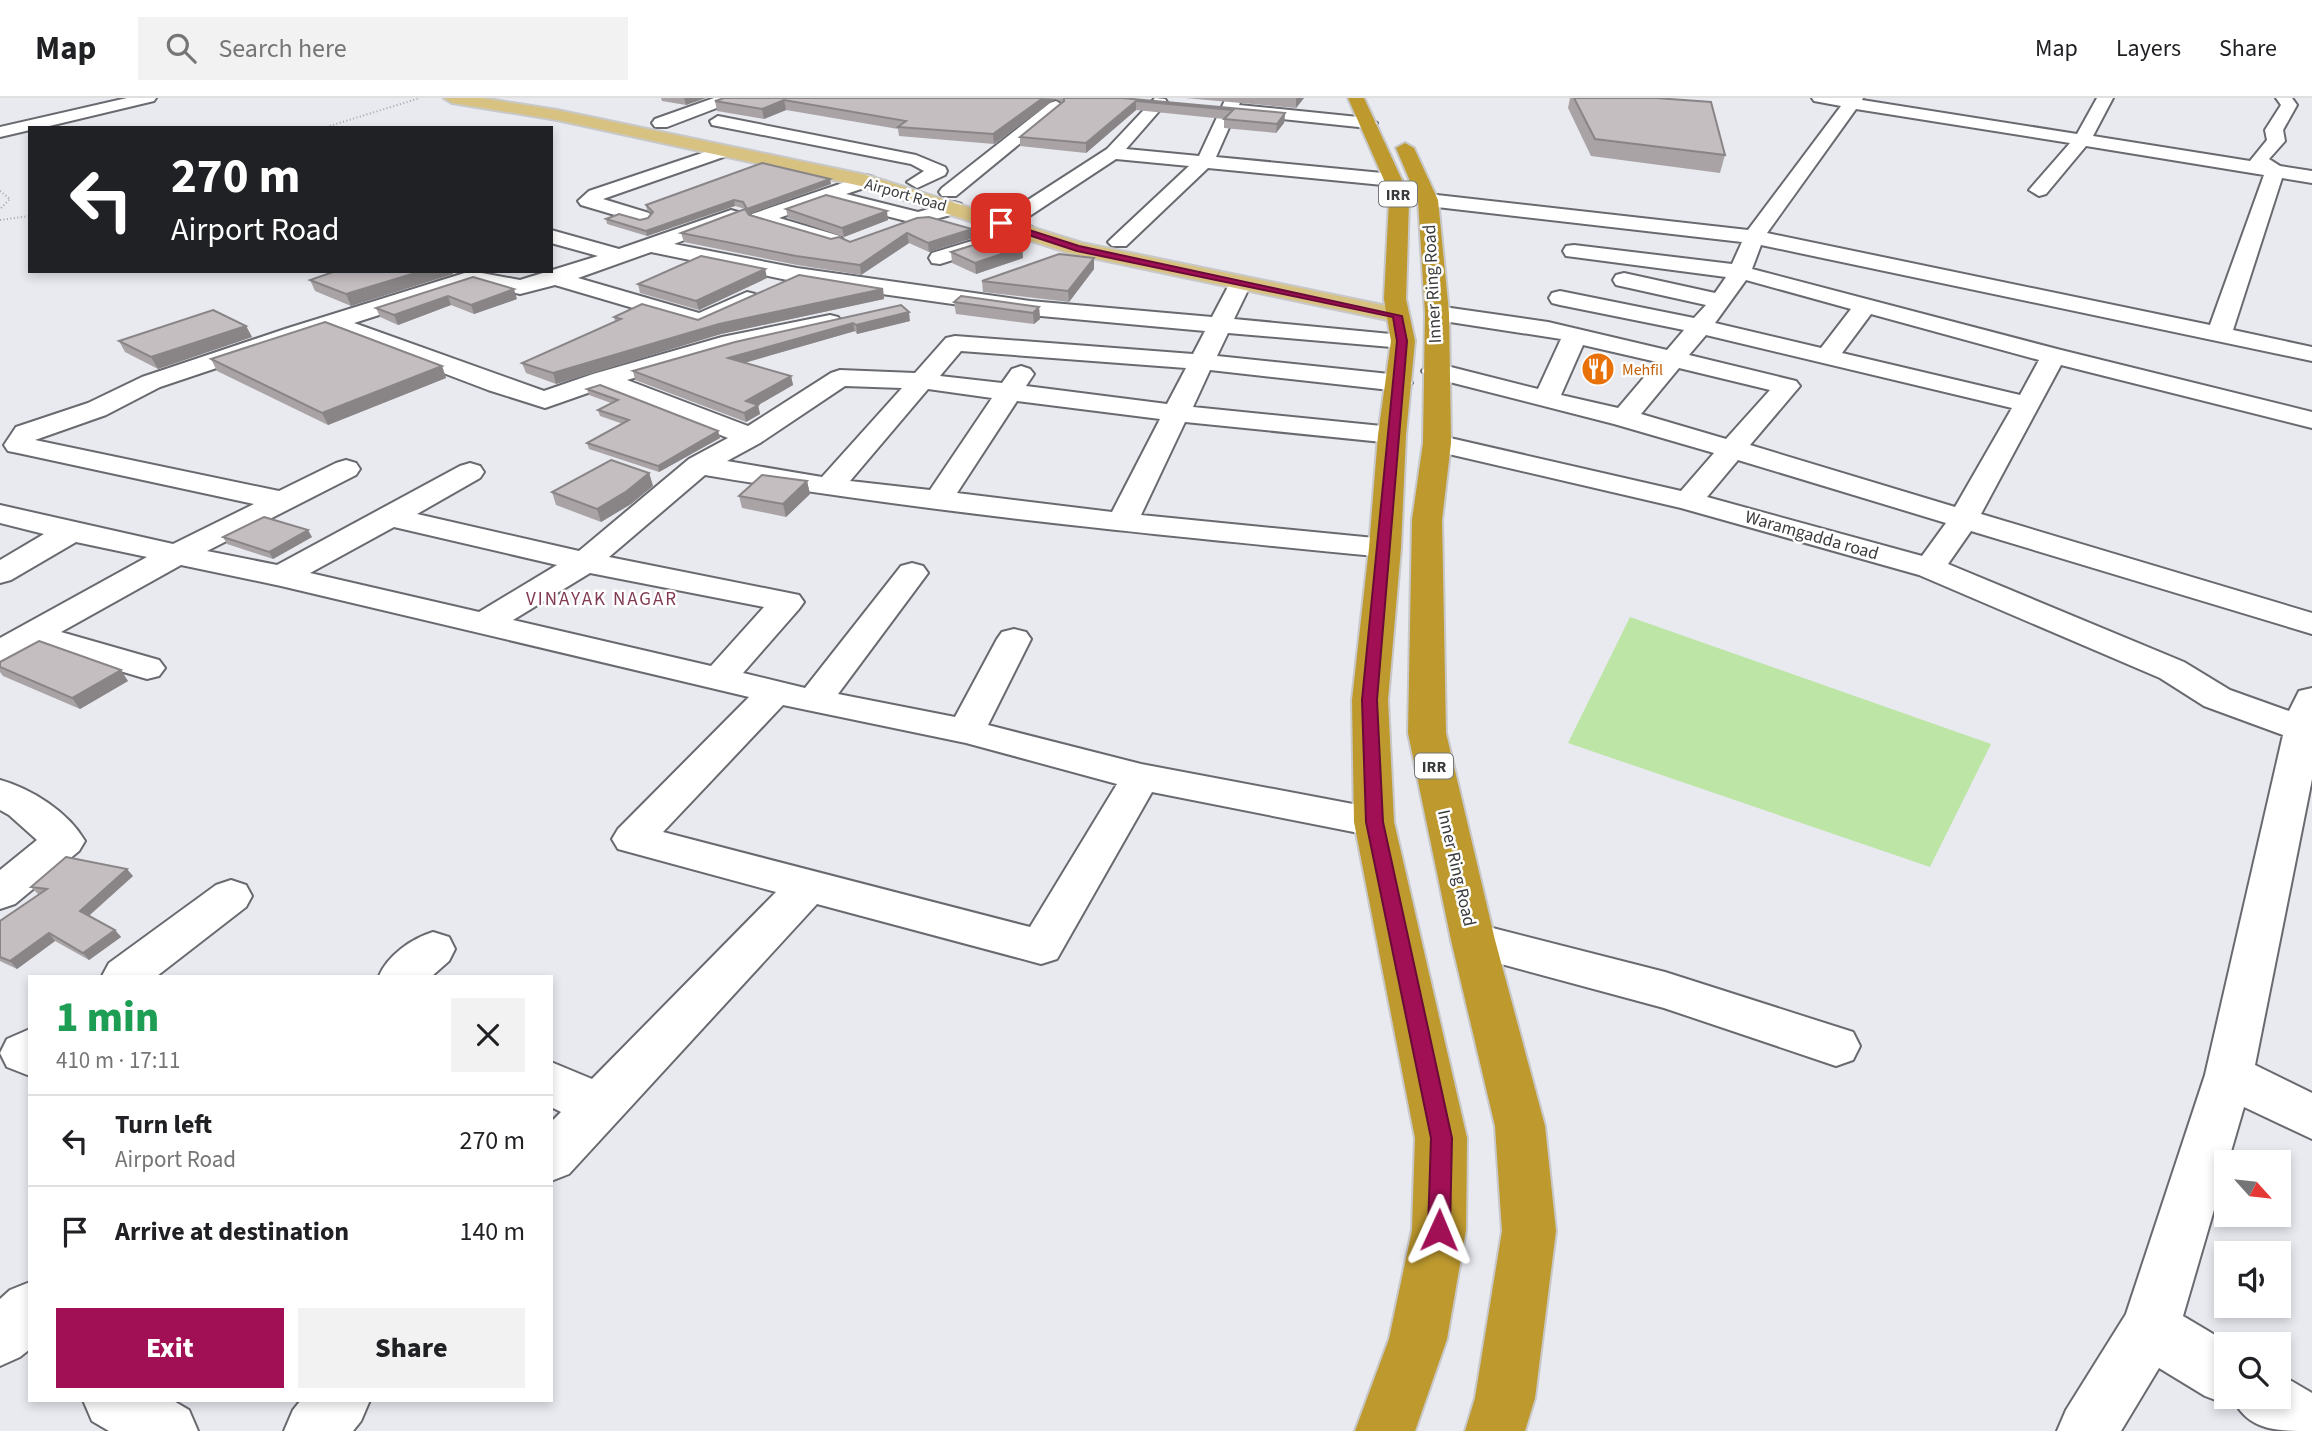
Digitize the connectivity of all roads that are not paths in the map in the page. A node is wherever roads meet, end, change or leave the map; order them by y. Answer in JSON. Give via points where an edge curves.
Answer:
{"nodes":[{"id":1,"x":148,"y":98,"type":"edge"},
{"id":2,"x":452,"y":98,"type":"edge"},
{"id":3,"x":526,"y":98,"type":"edge"},
{"id":4,"x":1356,"y":98,"type":"edge"},
{"id":5,"x":1820,"y":98,"type":"edge"},
{"id":6,"x":2105,"y":98,"type":"edge"},
{"id":7,"x":2284,"y":98,"type":"edge"},
{"id":8,"x":723,"y":99,"type":"edge"},
{"id":9,"x":1134,"y":100,"type":"edge"},
{"id":10,"x":1853,"y":100,"type":"edge"},
{"id":11,"x":1225,"y":105,"type":"edge"},
{"id":12,"x":1056,"y":106,"type":"edge"},
{"id":13,"x":1375,"y":111,"type":"edge"},
{"id":14,"x":718,"y":121,"type":"edge"},
{"id":15,"x":661,"y":123,"type":"junction"},
{"id":16,"x":0,"y":132,"type":"edge"},
{"id":17,"x":636,"y":132,"type":"junction"},
{"id":18,"x":2082,"y":141,"type":"junction"},
{"id":19,"x":723,"y":150,"type":"junction"},
{"id":20,"x":1113,"y":153,"type":"junction"},
{"id":21,"x":1206,"y":160,"type":"junction"},
{"id":22,"x":2275,"y":171,"type":"junction"},
{"id":23,"x":2312,"y":177,"type":"edge"},
{"id":24,"x":1393,"y":180,"type":"junction"},
{"id":25,"x":866,"y":181,"type":"junction"},
{"id":26,"x":917,"y":183,"type":"junction"},
{"id":27,"x":2039,"y":190,"type":"dead end"},
{"id":28,"x":826,"y":195,"type":"junction"},
{"id":29,"x":951,"y":200,"type":"junction"},
{"id":30,"x":1428,"y":200,"type":"junction"},
{"id":31,"x":713,"y":207,"type":"edge"},
{"id":32,"x":736,"y":214,"type":"junction"},
{"id":33,"x":642,"y":216,"type":"edge"},
{"id":34,"x":1585,"y":216,"type":"junction"},
{"id":35,"x":759,"y":218,"type":"junction"},
{"id":36,"x":918,"y":218,"type":"junction"},
{"id":37,"x":1023,"y":222,"type":"junction"},
{"id":38,"x":794,"y":229,"type":"junction"},
{"id":39,"x":885,"y":231,"type":"edge"},
{"id":40,"x":953,"y":231,"type":"edge"},
{"id":41,"x":553,"y":237,"type":"edge"},
{"id":42,"x":1754,"y":237,"type":"junction"},
{"id":43,"x":833,"y":240,"type":"edge"},
{"id":44,"x":1119,"y":242,"type":"junction"},
{"id":45,"x":650,"y":245,"type":"junction"},
{"id":46,"x":1077,"y":248,"type":"junction"},
{"id":47,"x":1574,"y":251,"type":"junction"},
{"id":48,"x":617,"y":255,"type":"junction"},
{"id":49,"x":940,"y":258,"type":"edge"},
{"id":50,"x":727,"y":260,"type":"junction"},
{"id":51,"x":1041,"y":261,"type":"edge"},
{"id":52,"x":1740,"y":272,"type":"junction"},
{"id":53,"x":468,"y":274,"type":"edge"},
{"id":54,"x":797,"y":275,"type":"junction"},
{"id":55,"x":556,"y":278,"type":"junction"},
{"id":56,"x":992,"y":278,"type":"edge"},
{"id":57,"x":1240,"y":284,"type":"junction"},
{"id":58,"x":944,"y":295,"type":"junction"},
{"id":59,"x":1721,"y":301,"type":"junction"},
{"id":60,"x":1865,"y":306,"type":"junction"},
{"id":61,"x":881,"y":310,"type":"edge"},
{"id":62,"x":1063,"y":311,"type":"junction"},
{"id":63,"x":1437,"y":313,"type":"junction"},
{"id":64,"x":856,"y":316,"type":"edge"},
{"id":65,"x":1398,"y":318,"type":"junction"},
{"id":66,"x":332,"y":323,"type":"junction"},
{"id":67,"x":1221,"y":325,"type":"junction"},
{"id":68,"x":1698,"y":326,"type":"junction"},
{"id":69,"x":1548,"y":329,"type":"junction"},
{"id":70,"x":1575,"y":335,"type":"junction"},
{"id":71,"x":2219,"y":335,"type":"junction"},
{"id":72,"x":2126,"y":344,"type":"junction"},
{"id":73,"x":1037,"y":349,"type":"junction"},
{"id":74,"x":2312,"y":354,"type":"edge"},
{"id":75,"x":2053,"y":356,"type":"junction"},
{"id":76,"x":1672,"y":357,"type":"junction"},
{"id":77,"x":1827,"y":357,"type":"junction"},
{"id":78,"x":1203,"y":362,"type":"junction"},
{"id":79,"x":1417,"y":377,"type":"junction"},
{"id":80,"x":602,"y":379,"type":"junction"},
{"id":81,"x":922,"y":381,"type":"junction"},
{"id":82,"x":1009,"y":392,"type":"junction"},
{"id":83,"x":1546,"y":400,"type":"junction"},
{"id":84,"x":2026,"y":404,"type":"junction"},
{"id":85,"x":1177,"y":413,"type":"junction"},
{"id":86,"x":1624,"y":418,"type":"junction"},
{"id":87,"x":2312,"y":419,"type":"edge"},
{"id":88,"x":0,"y":421,"type":"edge"},
{"id":89,"x":26,"y":433,"type":"junction"},
{"id":90,"x":1392,"y":435,"type":"junction"},
{"id":91,"x":750,"y":437,"type":"junction"},
{"id":92,"x":1437,"y":443,"type":"junction"},
{"id":93,"x":1732,"y":449,"type":"junction"},
{"id":94,"x":699,"y":465,"type":"junction"},
{"id":95,"x":346,"y":469,"type":"dead end"},
{"id":96,"x":470,"y":472,"type":"dead end"},
{"id":97,"x":830,"y":487,"type":"junction"},
{"id":98,"x":938,"y":500,"type":"junction"},
{"id":99,"x":282,"y":501,"type":"junction"},
{"id":100,"x":1688,"y":501,"type":"junction"},
{"id":101,"x":0,"y":514,"type":"edge"},
{"id":102,"x":390,"y":517,"type":"junction"},
{"id":103,"x":1963,"y":520,"type":"junction"},
{"id":104,"x":1122,"y":522,"type":"junction"},
{"id":105,"x":71,"y":532,"type":"junction"},
{"id":106,"x":1385,"y":548,"type":"junction"},
{"id":107,"x":175,"y":555,"type":"junction"},
{"id":108,"x":585,"y":562,"type":"junction"},
{"id":109,"x":1930,"y":568,"type":"junction"},
{"id":110,"x":0,"y":573,"type":"edge"},
{"id":111,"x":912,"y":573,"type":"dead end"},
{"id":112,"x":281,"y":576,"type":"junction"},
{"id":113,"x":484,"y":624,"type":"junction"},
{"id":114,"x":2312,"y":624,"type":"edge"},
{"id":115,"x":32,"y":634,"type":"junction"},
{"id":116,"x":1014,"y":639,"type":"dead end"},
{"id":117,"x":0,"y":652,"type":"edge"},
{"id":118,"x":147,"y":668,"type":"dead end"},
{"id":119,"x":1372,"y":677,"type":"junction"},
{"id":120,"x":720,"y":678,"type":"junction"},
{"id":121,"x":1427,"y":685,"type":"junction"},
{"id":122,"x":776,"y":691,"type":"junction"},
{"id":123,"x":814,"y":701,"type":"junction"},
{"id":124,"x":2309,"y":715,"type":"edge"},
{"id":125,"x":966,"y":731,"type":"junction"},
{"id":126,"x":1141,"y":777,"type":"junction"},
{"id":127,"x":0,"y":794,"type":"edge"},
{"id":128,"x":1374,"y":822,"type":"junction"},
{"id":129,"x":808,"y":885,"type":"junction"},
{"id":130,"x":0,"y":893,"type":"edge"},
{"id":131,"x":231,"y":896,"type":"dead end"},
{"id":132,"x":1473,"y":940,"type":"junction"},
{"id":133,"x":126,"y":975,"type":"edge"},
{"id":134,"x":1836,"y":1046,"type":"dead end"},
{"id":135,"x":2229,"y":1075,"type":"junction"},
{"id":136,"x":553,"y":1084,"type":"edge"},
{"id":137,"x":598,"y":1106,"type":"junction"},
{"id":138,"x":2312,"y":1117,"type":"edge"},
{"id":139,"x":553,"y":1156,"type":"edge"},
{"id":140,"x":28,"y":1312,"type":"edge"},
{"id":141,"x":2150,"y":1329,"type":"junction"},
{"id":142,"x":0,"y":1337,"type":"edge"},
{"id":143,"x":28,"y":1352,"type":"edge"},
{"id":144,"x":2214,"y":1368,"type":"edge"},
{"id":145,"x":117,"y":1402,"type":"edge"},
{"id":146,"x":338,"y":1402,"type":"edge"},
{"id":147,"x":2283,"y":1409,"type":"edge"},
{"id":148,"x":2312,"y":1427,"type":"edge"},
{"id":149,"x":168,"y":1431,"type":"edge"},
{"id":150,"x":314,"y":1431,"type":"edge"},
{"id":151,"x":1385,"y":1431,"type":"edge"},
{"id":152,"x":1495,"y":1431,"type":"edge"},
{"id":153,"x":2087,"y":1431,"type":"edge"}],
"edges":[{"from":1,"to":16,"type":"street"},
{"from":2,"to":17,"type":"main road","name":"Airport Road"},
{"from":3,"to":15,"type":"main road","name":"Airport Road"},
{"from":4,"to":13,"type":"highway","name":"Inner Ring Road","number":"IRR"},
{"from":5,"to":10,"type":"street"},
{"from":6,"to":18,"type":"street"},
{"from":7,"to":22,"type":"street","via":[[2289,105],[2274,130],[2276,141],[2258,160]]},
{"from":8,"to":15,"type":"street"},
{"from":9,"to":20,"type":"street","via":[[1166,103]]},
{"from":10,"to":18,"type":"street"},
{"from":10,"to":42,"type":"street"},
{"from":11,"to":13,"type":"street"},
{"from":11,"to":21,"type":"street"},
{"from":12,"to":29,"type":"street"},
{"from":13,"to":24,"type":"highway","name":"Inner Ring Road","number":"IRR"},
{"from":13,"to":30,"type":"highway","name":"Inner Ring Road","number":"IRR"},
{"from":14,"to":26,"type":"street","via":[[916,160],[938,171]]},
{"from":15,"to":17,"type":"main road"},
{"from":15,"to":26,"type":"main road","name":"Airport Road","via":[[859,165]]},
{"from":17,"to":19,"type":"main road","name":"Airport Road"},
{"from":18,"to":22,"type":"street"},
{"from":18,"to":27,"type":"street"},
{"from":19,"to":25,"type":"main road","name":"Airport Road"},
{"from":19,"to":33,"type":"street","via":[[588,201]]},
{"from":20,"to":21,"type":"street"},
{"from":20,"to":37,"type":"street"},
{"from":21,"to":24,"type":"street"},
{"from":21,"to":44,"type":"street"},
{"from":22,"to":23,"type":"street"},
{"from":22,"to":71,"type":"street"},
{"from":24,"to":65,"type":"highway","name":"Inner Ring Road","number":"IRR","via":[[1399,200]]},
{"from":25,"to":28,"type":"street"},
{"from":25,"to":29,"type":"main road","name":"Airport Road"},
{"from":26,"to":29,"type":"main road","name":"Airport Road"},
{"from":28,"to":35,"type":"street"},
{"from":28,"to":36,"type":"street"},
{"from":29,"to":36,"type":"street"},
{"from":29,"to":37,"type":"main road","name":"Airport Road"},
{"from":30,"to":34,"type":"street"},
{"from":30,"to":63,"type":"highway","name":"Inner Ring Road","number":"IRR"},
{"from":31,"to":32,"type":"street"},
{"from":32,"to":35,"type":"street"},
{"from":32,"to":45,"type":"street"},
{"from":34,"to":42,"type":"street"},
{"from":34,"to":47,"type":"street"},
{"from":35,"to":38,"type":"street"},
{"from":36,"to":39,"type":"street"},
{"from":36,"to":40,"type":"street"},
{"from":37,"to":44,"type":"main road","name":"Airport Road"},
{"from":37,"to":46,"type":"main road","name":"Airport Road"},
{"from":37,"to":49,"type":"street"},
{"from":38,"to":43,"type":"street"},
{"from":38,"to":50,"type":"street"},
{"from":41,"to":48,"type":"street"},
{"from":42,"to":52,"type":"street"},
{"from":42,"to":72,"type":"street"},
{"from":44,"to":65,"type":"main road","name":"Airport Road","via":[[1254,273]]},
{"from":45,"to":48,"type":"street"},
{"from":45,"to":50,"type":"street"},
{"from":46,"to":51,"type":"street"},
{"from":46,"to":57,"type":"main road","name":"Airport Road"},
{"from":47,"to":52,"type":"street"},
{"from":47,"to":59,"type":"street","via":[[1570,268]]},
{"from":48,"to":55,"type":"street"},
{"from":50,"to":54,"type":"street"},
{"from":52,"to":59,"type":"street"},
{"from":52,"to":60,"type":"street"},
{"from":53,"to":55,"type":"street","via":[[520,287]]},
{"from":53,"to":66,"type":"street"},
{"from":54,"to":55,"type":"street","via":[[701,321]]},
{"from":54,"to":58,"type":"street"},
{"from":56,"to":58,"type":"street"},
{"from":57,"to":65,"type":"main road","name":"Airport Road"},
{"from":57,"to":67,"type":"street"},
{"from":58,"to":61,"type":"street"},
{"from":58,"to":62,"type":"street"},
{"from":59,"to":68,"type":"street"},
{"from":60,"to":75,"type":"street"},
{"from":60,"to":77,"type":"street"},
{"from":62,"to":67,"type":"street"},
{"from":62,"to":73,"type":"street"},
{"from":63,"to":69,"type":"street"},
{"from":63,"to":79,"type":"highway","name":"Inner Ring Road","number":"IRR"},
{"from":64,"to":80,"type":"street","via":[[731,342]]},
{"from":65,"to":67,"type":"street"},
{"from":65,"to":79,"type":"highway","name":"Inner Ring Road","number":"IRR"},
{"from":66,"to":80,"type":"street","via":[[545,400]]},
{"from":66,"to":89,"type":"street","via":[[152,382]]},
{"from":67,"to":78,"type":"street"},
{"from":68,"to":69,"type":"street","via":[[1563,288]]},
{"from":68,"to":76,"type":"street"},
{"from":68,"to":77,"type":"street"},
{"from":69,"to":70,"type":"street"},
{"from":70,"to":76,"type":"street"},
{"from":70,"to":83,"type":"street"},
{"from":71,"to":72,"type":"street"},
{"from":71,"to":74,"type":"street"},
{"from":72,"to":75,"type":"street"},
{"from":72,"to":87,"type":"street"},
{"from":73,"to":78,"type":"street"},
{"from":73,"to":81,"type":"street","via":[[955,343]]},
{"from":73,"to":82,"type":"street"},
{"from":75,"to":84,"type":"street"},
{"from":76,"to":86,"type":"street"},
{"from":76,"to":93,"type":"street","via":[[1787,386]]},
{"from":77,"to":84,"type":"street"},
{"from":78,"to":79,"type":"street"},
{"from":78,"to":85,"type":"street"},
{"from":79,"to":83,"type":"street"},
{"from":79,"to":90,"type":"highway","name":"Inner Ring Road","number":"IRR"},
{"from":79,"to":92,"type":"highway","name":"Inner Ring Road","number":"IRR"},
{"from":80,"to":91,"type":"street"},
{"from":81,"to":82,"type":"street"},
{"from":81,"to":91,"type":"street","via":[[840,377]]},
{"from":81,"to":97,"type":"street"},
{"from":82,"to":85,"type":"street"},
{"from":82,"to":98,"type":"street"},
{"from":83,"to":86,"type":"street"},
{"from":84,"to":103,"type":"street"},
{"from":85,"to":90,"type":"street"},
{"from":85,"to":104,"type":"street"},
{"from":86,"to":93,"type":"street"},
{"from":88,"to":89,"type":"street"},
{"from":89,"to":99,"type":"street","via":[[18,445]]},
{"from":90,"to":106,"type":"highway","name":"Inner Ring Road","number":"IRR"},
{"from":91,"to":94,"type":"street"},
{"from":92,"to":100,"type":"street","name":"Waramgadda road"},
{"from":92,"to":121,"type":"highway","name":"Inner Ring Road","number":"IRR","via":[[1427,520]]},
{"from":93,"to":100,"type":"street"},
{"from":93,"to":103,"type":"street"},
{"from":94,"to":97,"type":"street"},
{"from":94,"to":108,"type":"street"},
{"from":95,"to":99,"type":"street"},
{"from":96,"to":102,"type":"street"},
{"from":97,"to":98,"type":"street"},
{"from":98,"to":104,"type":"street"},
{"from":99,"to":107,"type":"street"},
{"from":100,"to":109,"type":"street","name":"Waramgadda road"},
{"from":101,"to":105,"type":"street"},
{"from":102,"to":108,"type":"street"},
{"from":102,"to":112,"type":"street"},
{"from":103,"to":109,"type":"street"},
{"from":103,"to":114,"type":"street"},
{"from":104,"to":106,"type":"street"},
{"from":105,"to":107,"type":"street"},
{"from":105,"to":110,"type":"street"},
{"from":106,"to":119,"type":"highway","name":"Inner Ring Road","number":"IRR"},
{"from":107,"to":112,"type":"street"},
{"from":107,"to":115,"type":"street"},
{"from":108,"to":113,"type":"street"},
{"from":108,"to":120,"type":"street","via":[[787,602]]},
{"from":109,"to":124,"type":"street","name":"Waramgadda road","via":[[2172,670],[2217,698]]},
{"from":111,"to":123,"type":"street"},
{"from":112,"to":113,"type":"street"},
{"from":113,"to":120,"type":"street"},
{"from":115,"to":117,"type":"street"},
{"from":115,"to":118,"type":"street"},
{"from":116,"to":125,"type":"street"},
{"from":119,"to":121,"type":"highway"},
{"from":119,"to":128,"type":"highway","name":"Inner Ring Road","number":"IRR"},
{"from":120,"to":122,"type":"street"},
{"from":121,"to":132,"type":"highway","name":"Inner Ring Road","number":"IRR","via":[[1427,733]]},
{"from":122,"to":123,"type":"street"},
{"from":122,"to":129,"type":"street","via":[[632,839]]},
{"from":123,"to":125,"type":"street"},
{"from":124,"to":135,"type":"street"},
{"from":125,"to":126,"type":"street"},
{"from":126,"to":128,"type":"street"},
{"from":126,"to":129,"type":"street","via":[[1041,947]]},
{"from":127,"to":130,"type":"street","via":[[23,804],[64,841]]},
{"from":128,"to":151,"type":"highway","name":"Inner Ring Road","number":"IRR","via":[[1441,1138],[1439,1230],[1418,1339]]},
{"from":129,"to":137,"type":"street"},
{"from":131,"to":133,"type":"street"},
{"from":132,"to":134,"type":"street","via":[[1665,990]]},
{"from":132,"to":152,"type":"highway","name":"Inner Ring Road","number":"IRR","via":[[1520,1126],[1529,1231],[1505,1398]]},
{"from":135,"to":138,"type":"street"},
{"from":135,"to":141,"type":"street"},
{"from":136,"to":137,"type":"street"},
{"from":137,"to":139,"type":"street"},
{"from":140,"to":142,"type":"street"},
{"from":141,"to":144,"type":"street"},
{"from":141,"to":153,"type":"street"},
{"from":142,"to":143,"type":"street"},
{"from":145,"to":149,"type":"street"},
{"from":146,"to":150,"type":"street"},
{"from":147,"to":148,"type":"street"}]}
